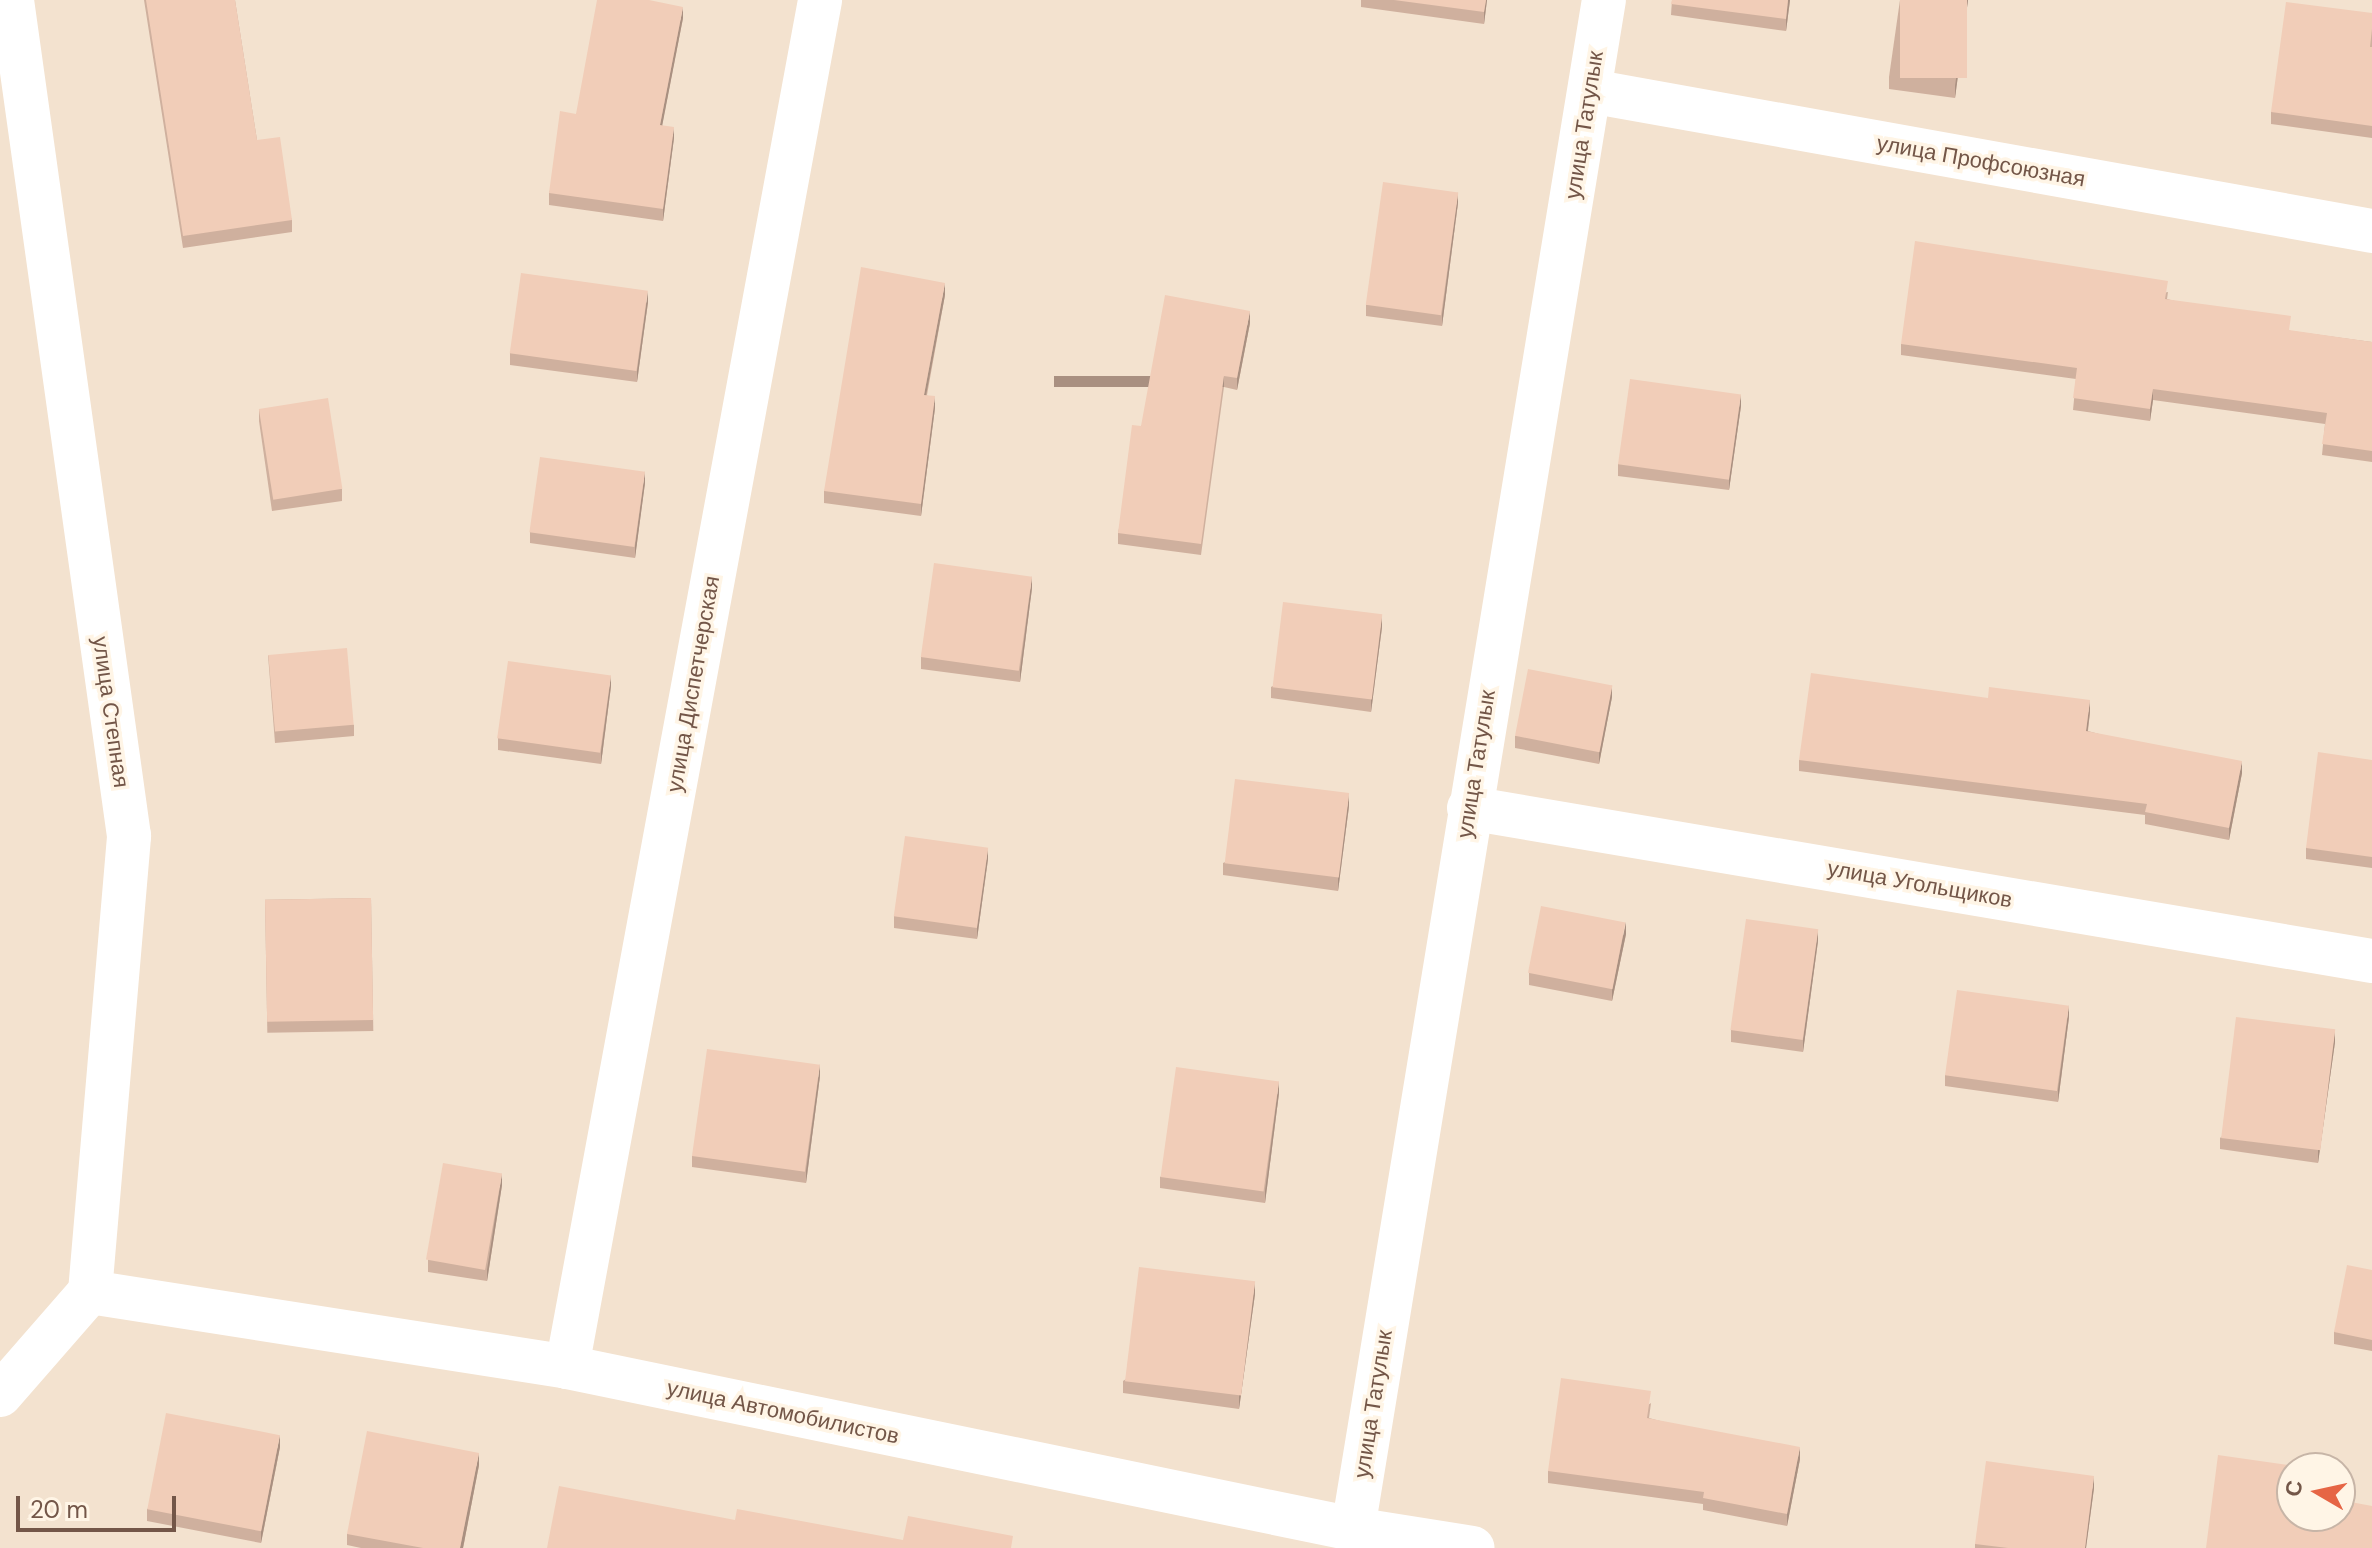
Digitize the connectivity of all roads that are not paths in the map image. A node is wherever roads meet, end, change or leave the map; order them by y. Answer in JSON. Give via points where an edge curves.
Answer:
{"nodes":[{"id":1,"x":12,"y":0,"type":"edge"},
{"id":2,"x":820,"y":0,"type":"edge"},
{"id":3,"x":1604,"y":0,"type":"edge"},
{"id":4,"x":10,"y":58,"type":"edge"},
{"id":5,"x":1590,"y":91,"type":"junction"},
{"id":6,"x":2372,"y":231,"type":"edge"},
{"id":7,"x":1469,"y":808,"type":"junction"},
{"id":8,"x":2372,"y":961,"type":"edge"},
{"id":9,"x":90,"y":1292,"type":"junction"},
{"id":10,"x":567,"y":1367,"type":"junction"},
{"id":11,"x":0,"y":1395,"type":"edge"},
{"id":12,"x":1353,"y":1529,"type":"junction"},
{"id":13,"x":1473,"y":1548,"type":"edge"}],
"edges":[{"from":1,"to":4,"type":"street","name":"улица Степная"},
{"from":2,"to":10,"type":"street","name":"улица Диспетчерская"},
{"from":3,"to":5,"type":"street","name":"улица Татулык"},
{"from":4,"to":9,"type":"street","name":"улица Степная","via":[[129,836]]},
{"from":5,"to":6,"type":"street","name":"улица Профсоюзная"},
{"from":5,"to":7,"type":"street","name":"улица Татулык"},
{"from":7,"to":8,"type":"street","name":"улица Угольщиков"},
{"from":7,"to":12,"type":"street","name":"улица Татулык"},
{"from":9,"to":10,"type":"street","name":"улица Автомобилистов"},
{"from":9,"to":11,"type":"street"},
{"from":10,"to":12,"type":"street","name":"улица Автомобилистов"},
{"from":12,"to":13,"type":"street","name":"улица Автомобилистов"}]}
